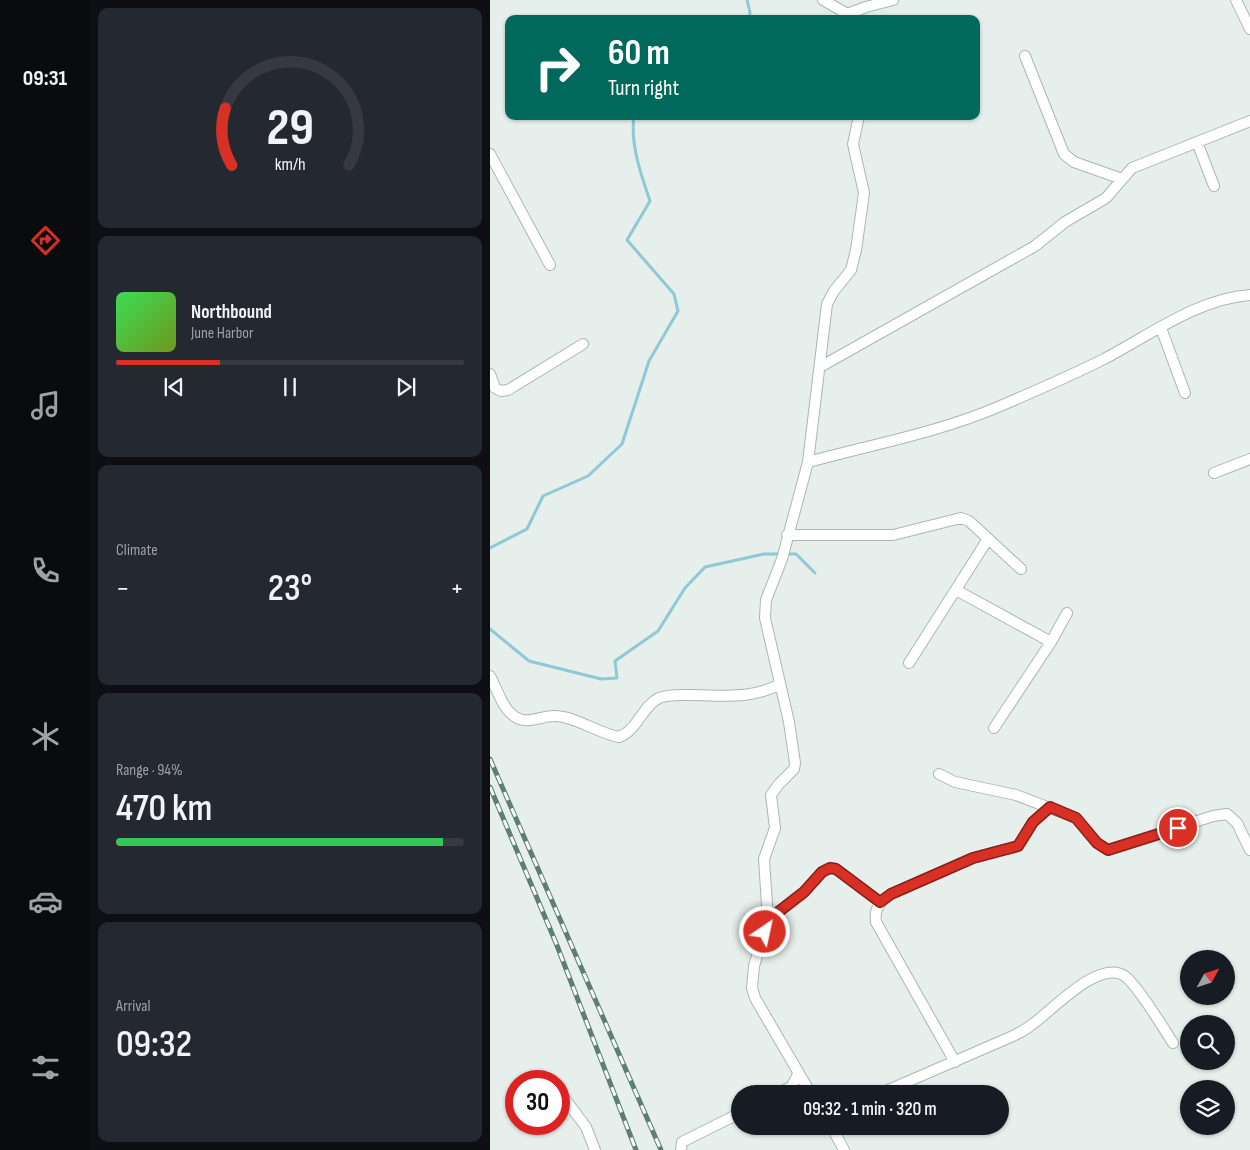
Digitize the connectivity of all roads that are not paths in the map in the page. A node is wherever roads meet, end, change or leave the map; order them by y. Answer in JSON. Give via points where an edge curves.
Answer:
{"nodes":[{"id":1,"x":823,"y":0,"type":"edge"},
{"id":2,"x":893,"y":0,"type":"edge"},
{"id":3,"x":1236,"y":0,"type":"edge"},
{"id":4,"x":846,"y":15,"type":"edge"},
{"id":5,"x":852,"y":15,"type":"edge"},
{"id":6,"x":1250,"y":29,"type":"edge"},
{"id":7,"x":1025,"y":56,"type":"dead end"},
{"id":8,"x":858,"y":120,"type":"edge"},
{"id":9,"x":1250,"y":121,"type":"edge"},
{"id":10,"x":1197,"y":142,"type":"junction"},
{"id":11,"x":490,"y":154,"type":"edge"},
{"id":12,"x":1122,"y":179,"type":"junction"},
{"id":13,"x":1214,"y":186,"type":"dead end"},
{"id":14,"x":550,"y":265,"type":"dead end"},
{"id":15,"x":1250,"y":295,"type":"edge"},
{"id":16,"x":1161,"y":328,"type":"junction"},
{"id":17,"x":583,"y":344,"type":"dead end"},
{"id":18,"x":820,"y":367,"type":"junction"},
{"id":19,"x":490,"y":374,"type":"edge"},
{"id":20,"x":1185,"y":394,"type":"dead end"},
{"id":21,"x":1250,"y":459,"type":"edge"},
{"id":22,"x":808,"y":462,"type":"junction"},
{"id":23,"x":1214,"y":472,"type":"dead end"},
{"id":24,"x":787,"y":537,"type":"junction"},
{"id":25,"x":988,"y":539,"type":"junction"},
{"id":26,"x":1021,"y":569,"type":"dead end"},
{"id":27,"x":956,"y":590,"type":"junction"},
{"id":28,"x":1067,"y":613,"type":"dead end"},
{"id":29,"x":1051,"y":642,"type":"junction"},
{"id":30,"x":909,"y":663,"type":"dead end"},
{"id":31,"x":490,"y":676,"type":"edge"},
{"id":32,"x":780,"y":684,"type":"junction"},
{"id":33,"x":994,"y":728,"type":"dead end"},
{"id":34,"x":939,"y":774,"type":"dead end"},
{"id":35,"x":1050,"y":807,"type":"junction"},
{"id":36,"x":1250,"y":850,"type":"edge"},
{"id":37,"x":880,"y":902,"type":"junction"},
{"id":38,"x":768,"y":920,"type":"junction"},
{"id":39,"x":1173,"y":1042,"type":"dead end"},
{"id":40,"x":955,"y":1062,"type":"junction"},
{"id":41,"x":798,"y":1074,"type":"junction"},
{"id":42,"x":792,"y":1085,"type":"edge"},
{"id":43,"x":805,"y":1085,"type":"edge"},
{"id":44,"x":900,"y":1085,"type":"edge"},
{"id":45,"x":570,"y":1106,"type":"edge"},
{"id":46,"x":731,"y":1118,"type":"edge"},
{"id":47,"x":836,"y":1135,"type":"edge"},
{"id":48,"x":595,"y":1150,"type":"edge"},
{"id":49,"x":681,"y":1150,"type":"edge"},
{"id":50,"x":844,"y":1150,"type":"edge"}],
"edges":[{"from":1,"to":4,"type":"street"},
{"from":2,"to":5,"type":"street","via":[[866,7]]},
{"from":3,"to":6,"type":"street"},
{"from":7,"to":12,"type":"street","via":[[1064,154],[1074,162]]},
{"from":8,"to":18,"type":"street","via":[[854,144],[864,193],[856,250],[851,270],[827,304]]},
{"from":9,"to":10,"type":"street"},
{"from":10,"to":12,"type":"street","via":[[1132,168]]},
{"from":10,"to":13,"type":"street"},
{"from":11,"to":14,"type":"street"},
{"from":12,"to":18,"type":"street","via":[[1106,198],[1065,222],[1035,246]]},
{"from":15,"to":16,"type":"street","via":[[1221,299]]},
{"from":16,"to":20,"type":"street"},
{"from":16,"to":22,"type":"street","via":[[1101,360],[970,418]]},
{"from":17,"to":19,"type":"street","via":[[508,390],[501,392],[496,388]]},
{"from":18,"to":22,"type":"street"},
{"from":21,"to":23,"type":"street"},
{"from":22,"to":24,"type":"street"},
{"from":24,"to":25,"type":"street","via":[[893,535],[961,518],[969,521]]},
{"from":24,"to":32,"type":"street","via":[[764,609]]},
{"from":25,"to":26,"type":"street"},
{"from":25,"to":27,"type":"street"},
{"from":27,"to":29,"type":"street"},
{"from":27,"to":30,"type":"street"},
{"from":28,"to":29,"type":"street"},
{"from":29,"to":33,"type":"street"},
{"from":31,"to":32,"type":"street","via":[[512,716],[526,721],[558,716],[619,737],[627,734],[659,698],[678,695],[750,696]]},
{"from":32,"to":38,"type":"street","via":[[795,763],[794,769],[772,795],[775,828],[764,859]]},
{"from":34,"to":35,"type":"street","via":[[955,782],[1016,794]]},
{"from":35,"to":36,"type":"street","via":[[1076,818],[1097,843],[1108,850],[1226,814],[1237,823]]},
{"from":35,"to":37,"type":"street","via":[[1033,822],[1018,846],[973,858],[891,894]]},
{"from":37,"to":38,"type":"street","via":[[836,869],[830,868]]},
{"from":37,"to":40,"type":"street","via":[[875,913],[876,922]]},
{"from":38,"to":41,"type":"street","via":[[754,966],[752,988]]},
{"from":39,"to":40,"type":"street","via":[[1128,978],[1112,972],[1101,974],[1064,998],[1031,1026]]},
{"from":40,"to":44,"type":"street"},
{"from":41,"to":42,"type":"street"},
{"from":41,"to":43,"type":"street"},
{"from":45,"to":48,"type":"street","via":[[586,1127]]},
{"from":46,"to":49,"type":"street","via":[[682,1142]]},
{"from":47,"to":50,"type":"street"}]}
